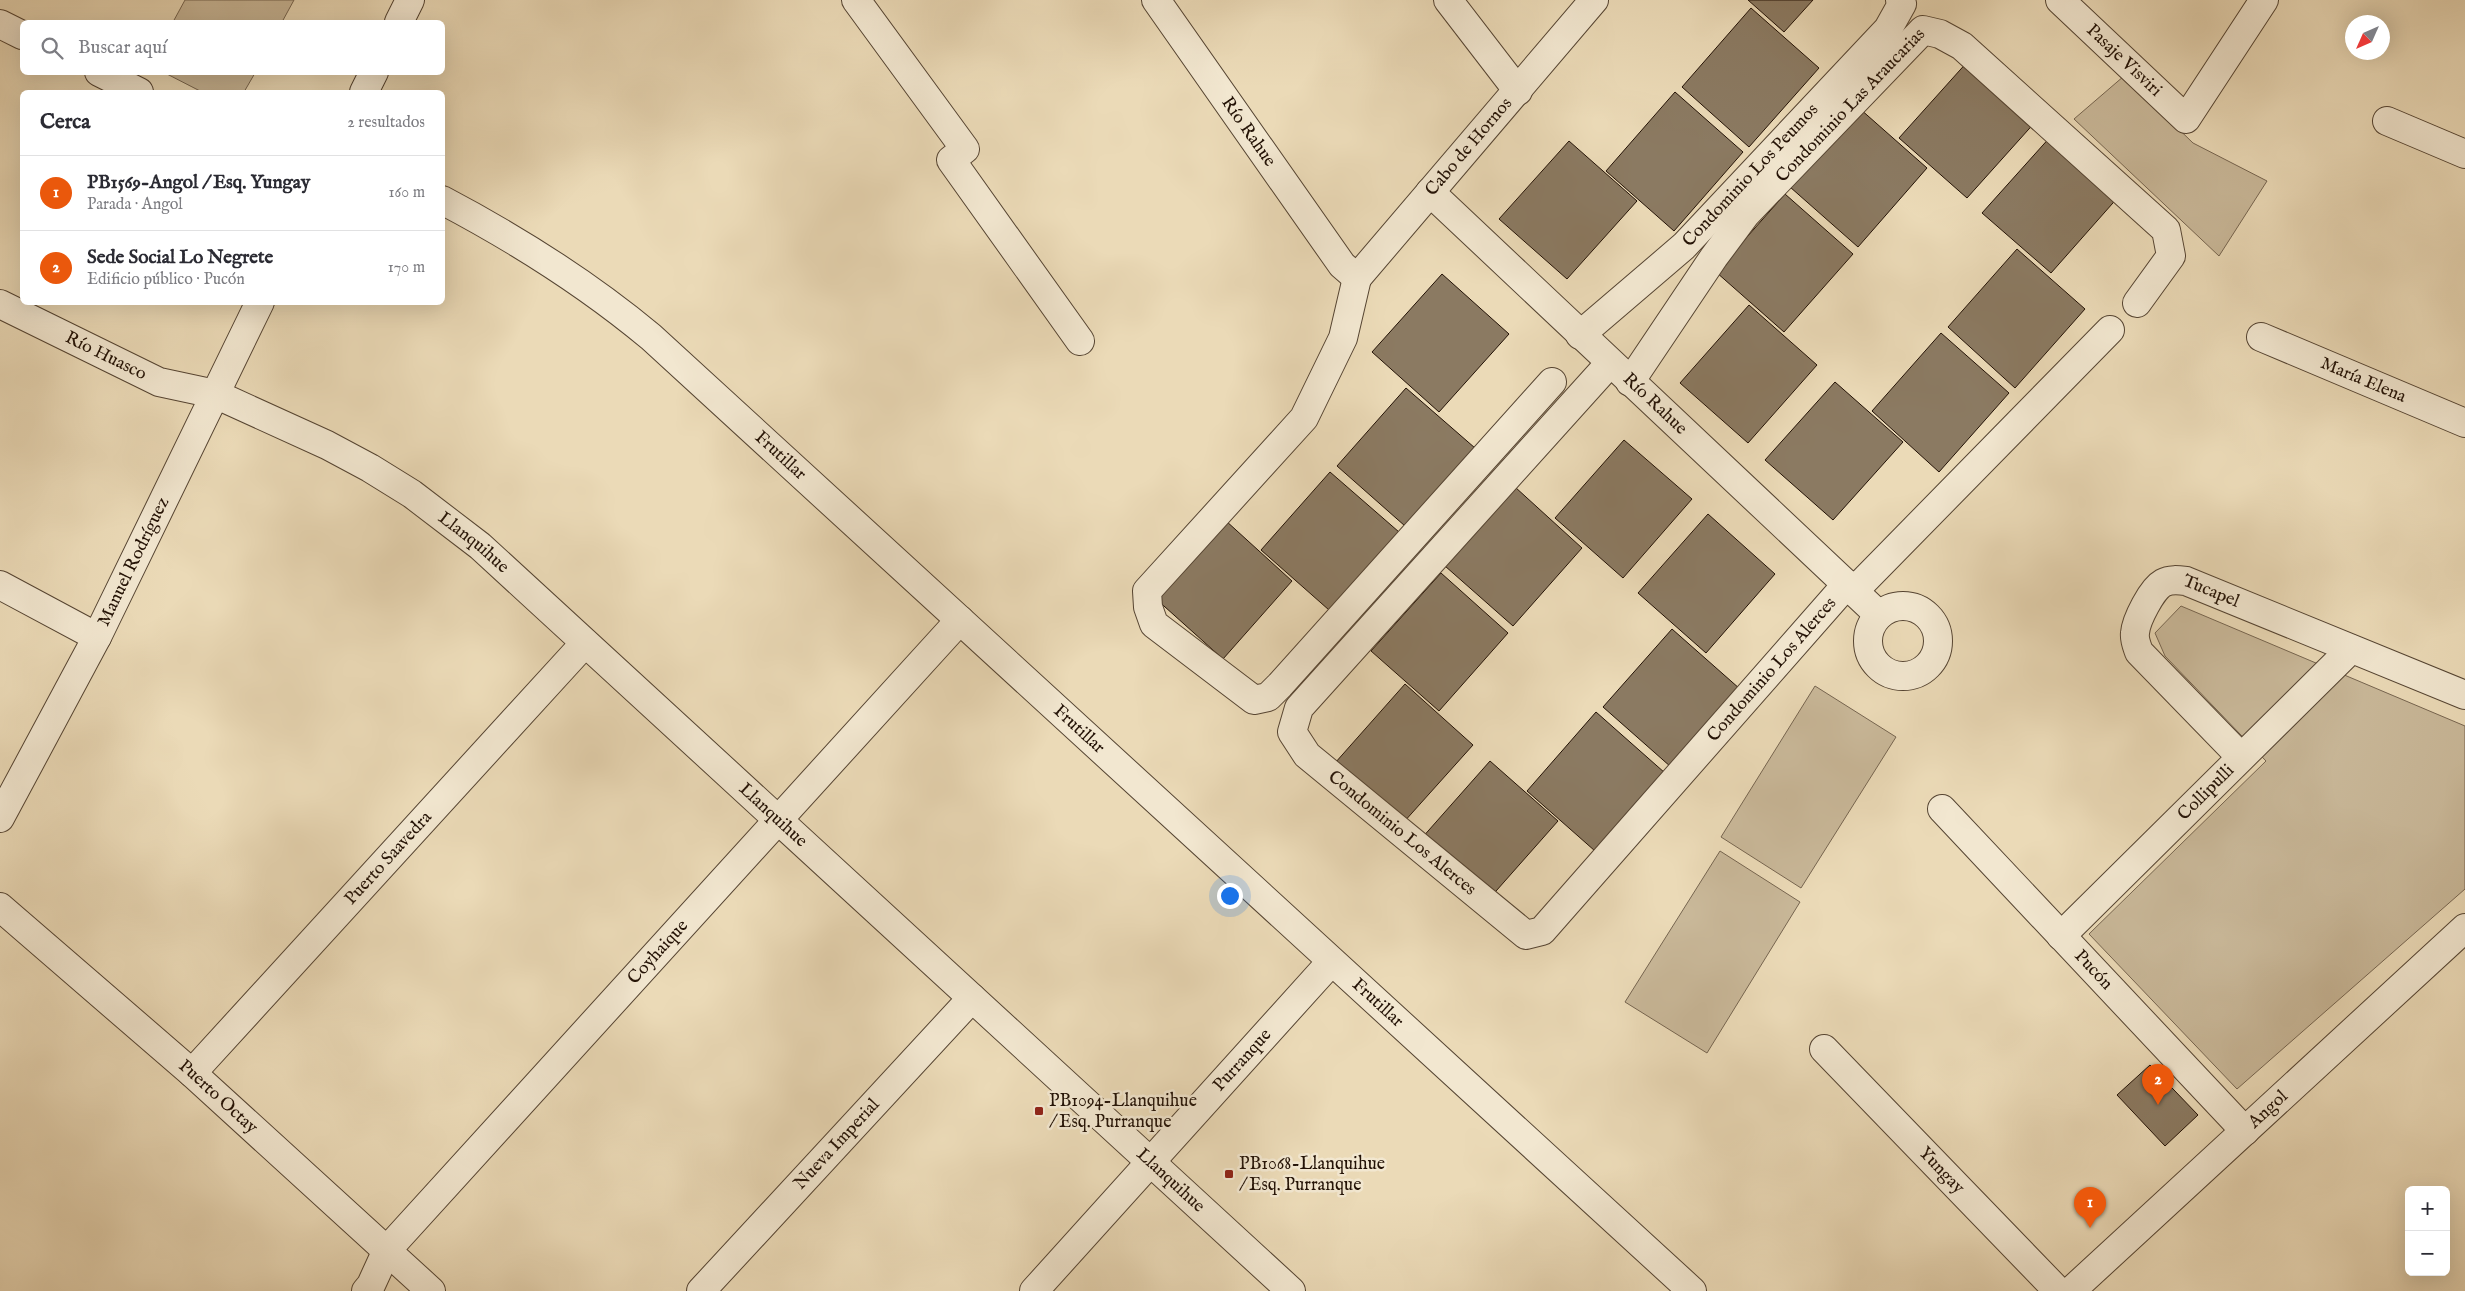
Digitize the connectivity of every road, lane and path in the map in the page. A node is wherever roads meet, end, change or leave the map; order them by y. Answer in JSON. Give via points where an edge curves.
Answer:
{"nodes":[{"id":1,"x":410,"y":0,"type":"edge"},
{"id":2,"x":856,"y":0,"type":"edge"},
{"id":3,"x":1156,"y":0,"type":"edge"},
{"id":4,"x":1448,"y":0,"type":"edge"},
{"id":5,"x":1594,"y":0,"type":"edge"},
{"id":6,"x":1900,"y":0,"type":"edge"},
{"id":7,"x":2060,"y":0,"type":"edge"},
{"id":8,"x":2264,"y":0,"type":"edge"},
{"id":9,"x":400,"y":20,"type":"edge"},
{"id":10,"x":0,"y":24,"type":"edge"},
{"id":11,"x":20,"y":34,"type":"edge"},
{"id":12,"x":105,"y":75,"type":"edge"},
{"id":13,"x":372,"y":75,"type":"edge"},
{"id":14,"x":135,"y":90,"type":"edge"},
{"id":15,"x":365,"y":90,"type":"edge"},
{"id":16,"x":1518,"y":91,"type":"junction"},
{"id":17,"x":2387,"y":121,"type":"dead end"},
{"id":18,"x":2465,"y":154,"type":"edge"},
{"id":19,"x":1430,"y":192,"type":"junction"},
{"id":20,"x":445,"y":202,"type":"edge"},
{"id":21,"x":1350,"y":271,"type":"junction"},
{"id":22,"x":2137,"y":303,"type":"dead end"},
{"id":23,"x":0,"y":304,"type":"edge"},
{"id":24,"x":258,"y":305,"type":"edge"},
{"id":25,"x":2110,"y":330,"type":"dead end"},
{"id":26,"x":1580,"y":335,"type":"junction"},
{"id":27,"x":2261,"y":337,"type":"dead end"},
{"id":28,"x":1080,"y":341,"type":"dead end"},
{"id":29,"x":1610,"y":363,"type":"junction"},
{"id":30,"x":1552,"y":382,"type":"dead end"},
{"id":31,"x":1630,"y":382,"type":"junction"},
{"id":32,"x":214,"y":394,"type":"junction"},
{"id":33,"x":2465,"y":423,"type":"edge"},
{"id":34,"x":0,"y":585,"type":"edge"},
{"id":35,"x":1851,"y":588,"type":"junction"},
{"id":36,"x":1879,"y":615,"type":"dead end"},
{"id":37,"x":960,"y":620,"type":"junction"},
{"id":38,"x":97,"y":637,"type":"junction"},
{"id":39,"x":585,"y":643,"type":"junction"},
{"id":40,"x":2351,"y":649,"type":"junction"},
{"id":41,"x":2465,"y":695,"type":"edge"},
{"id":42,"x":2241,"y":757,"type":"junction"},
{"id":43,"x":1942,"y":808,"type":"dead end"},
{"id":44,"x":0,"y":818,"type":"edge"},
{"id":45,"x":778,"y":820,"type":"junction"},
{"id":46,"x":0,"y":907,"type":"edge"},
{"id":47,"x":2465,"y":928,"type":"edge"},
{"id":48,"x":2061,"y":936,"type":"junction"},
{"id":49,"x":1331,"y":962,"type":"junction"},
{"id":50,"x":972,"y":998,"type":"junction"},
{"id":51,"x":1824,"y":1049,"type":"dead end"},
{"id":52,"x":192,"y":1073,"type":"junction"},
{"id":53,"x":2245,"y":1131,"type":"junction"},
{"id":54,"x":1150,"y":1162,"type":"junction"},
{"id":55,"x":386,"y":1250,"type":"junction"},
{"id":56,"x":366,"y":1291,"type":"edge"},
{"id":57,"x":431,"y":1291,"type":"edge"},
{"id":58,"x":701,"y":1291,"type":"edge"},
{"id":59,"x":1034,"y":1291,"type":"edge"},
{"id":60,"x":1291,"y":1291,"type":"edge"},
{"id":61,"x":1692,"y":1291,"type":"edge"},
{"id":62,"x":2058,"y":1291,"type":"edge"},
{"id":63,"x":2072,"y":1291,"type":"edge"}],
"edges":[{"from":1,"to":9,"type":"street"},
{"from":2,"to":28,"type":"street","via":[[965,149],[951,160]]},
{"from":3,"to":21,"type":"street","name":"Río Rahue"},
{"from":4,"to":16,"type":"street"},
{"from":5,"to":16,"type":"street","name":"Cabo de Hornos"},
{"from":6,"to":26,"type":"street","name":"Condominio Los Peumos","via":[[1902,4],[1888,28],[1684,246]]},
{"from":7,"to":8,"type":"street","name":"Pasaje Visviri","via":[[2186,119]]},
{"from":10,"to":11,"type":"street"},
{"from":12,"to":14,"type":"street"},
{"from":13,"to":15,"type":"street"},
{"from":16,"to":19,"type":"street","name":"Cabo de Hornos"},
{"from":17,"to":18,"type":"street"},
{"from":19,"to":21,"type":"street","name":"Cabo de Hornos"},
{"from":19,"to":26,"type":"street","name":"Río Rahue"},
{"from":20,"to":37,"type":"street","name":"Frutillar","via":[[527,246],[610,303]]},
{"from":21,"to":30,"type":"street","via":[[1343,338],[1304,418],[1148,591],[1148,607],[1154,624],[1254,700],[1268,697],[1280,686]]},
{"from":22,"to":31,"type":"street","name":"Condominio Las Araucarias","via":[[2171,256],[2166,230],[1962,46],[1940,34],[1922,30],[1746,214]]},
{"from":23,"to":32,"type":"street","name":"Río Huasco","via":[[159,382]]},
{"from":24,"to":32,"type":"street","name":"Manuel Rodríguez"},
{"from":25,"to":35,"type":"street"},
{"from":26,"to":29,"type":"street","name":"Río Rahue"},
{"from":27,"to":33,"type":"street","name":"María Elena"},
{"from":29,"to":31,"type":"street","name":"Río Rahue"},
{"from":29,"to":35,"type":"street","name":"Condominio Los Alerces","via":[[1299,708],[1292,732],[1307,756],[1526,935],[1542,931]]},
{"from":31,"to":35,"type":"street","name":"Río Rahue"},
{"from":32,"to":38,"type":"street","name":"Manuel Rodríguez"},
{"from":32,"to":39,"type":"street","name":"Llanquihue","via":[[326,445],[412,494],[480,546]]},
{"from":34,"to":38,"type":"street"},
{"from":35,"to":36,"type":"street","name":"Río Rahue"},
{"from":37,"to":45,"type":"street","name":"Coyhaique"},
{"from":37,"to":49,"type":"street","name":"Frutillar"},
{"from":38,"to":44,"type":"street","name":"Manuel Rodríguez"},
{"from":39,"to":45,"type":"street","name":"Llanquihue"},
{"from":39,"to":52,"type":"street","name":"Puerto Saavedra"},
{"from":40,"to":41,"type":"street","name":"Tucapel"},
{"from":40,"to":42,"type":"street","name":"Collipulli"},
{"from":40,"to":42,"type":"street","name":"Tucapel","via":[[2186,581],[2170,581],[2156,588],[2137,624],[2139,652]]},
{"from":42,"to":48,"type":"street","name":"Collipulli"},
{"from":43,"to":48,"type":"street","name":"Pucón"},
{"from":45,"to":50,"type":"street","name":"Llanquihue"},
{"from":45,"to":55,"type":"street","name":"Coyhaique"},
{"from":46,"to":52,"type":"street","name":"Puerto Octay"},
{"from":47,"to":53,"type":"street","name":"Angol"},
{"from":48,"to":53,"type":"street","name":"Pucón"},
{"from":49,"to":54,"type":"street","name":"Purranque"},
{"from":49,"to":61,"type":"street","name":"Frutillar"},
{"from":50,"to":54,"type":"street","name":"Llanquihue"},
{"from":50,"to":58,"type":"street","name":"Nueva Imperial"},
{"from":51,"to":62,"type":"street","name":"Yungay"},
{"from":52,"to":55,"type":"street","name":"Puerto Octay"},
{"from":53,"to":63,"type":"street","name":"Angol"},
{"from":54,"to":59,"type":"street","name":"Purranque"},
{"from":54,"to":60,"type":"street","name":"Llanquihue"},
{"from":55,"to":56,"type":"street","name":"Coyhaique"},
{"from":55,"to":57,"type":"street","name":"Puerto Octay"}]}
